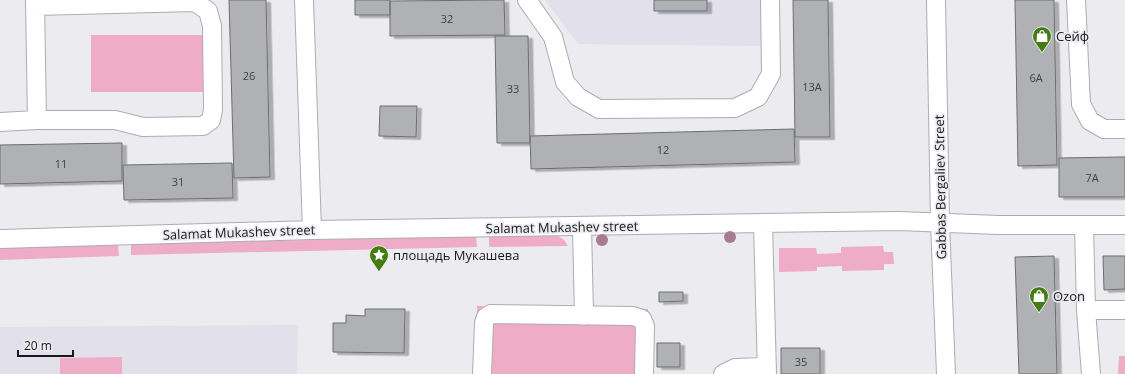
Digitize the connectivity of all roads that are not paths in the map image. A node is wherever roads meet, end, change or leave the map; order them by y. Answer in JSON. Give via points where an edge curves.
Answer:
{"nodes":[{"id":1,"x":304,"y":0,"type":"edge"},
{"id":2,"x":527,"y":0,"type":"edge"},
{"id":3,"x":770,"y":0,"type":"edge"},
{"id":4,"x":936,"y":0,"type":"edge"},
{"id":5,"x":1076,"y":0,"type":"edge"},
{"id":6,"x":35,"y":3,"type":"edge"},
{"id":7,"x":37,"y":120,"type":"junction"},
{"id":8,"x":0,"y":122,"type":"edge"},
{"id":9,"x":1125,"y":129,"type":"edge"},
{"id":10,"x":940,"y":222,"type":"junction"},
{"id":11,"x":763,"y":224,"type":"junction"},
{"id":12,"x":1084,"y":225,"type":"junction"},
{"id":13,"x":1125,"y":225,"type":"edge"},
{"id":14,"x":582,"y":227,"type":"junction"},
{"id":15,"x":312,"y":230,"type":"junction"},
{"id":16,"x":0,"y":240,"type":"edge"},
{"id":17,"x":1086,"y":310,"type":"junction"},
{"id":18,"x":1125,"y":310,"type":"edge"},
{"id":19,"x":584,"y":316,"type":"junction"},
{"id":20,"x":767,"y":370,"type":"edge"},
{"id":21,"x":482,"y":374,"type":"edge"},
{"id":22,"x":644,"y":374,"type":"edge"},
{"id":23,"x":723,"y":374,"type":"edge"},
{"id":24,"x":946,"y":374,"type":"edge"},
{"id":25,"x":1091,"y":374,"type":"edge"}],
"edges":[{"from":1,"to":15,"type":"street"},
{"from":2,"to":3,"type":"street","via":[[553,37],[565,82],[578,97],[599,109],[735,108],[758,97],[771,74]]},
{"from":4,"to":10,"type":"street","name":"Gabbas Bergaliev Street"},
{"from":5,"to":9,"type":"street","via":[[1081,104],[1090,121],[1104,129]]},
{"from":6,"to":7,"type":"street"},
{"from":6,"to":7,"type":"street","via":[[194,2],[208,12],[212,26],[213,110],[211,120],[203,126],[142,127],[115,120]]},
{"from":7,"to":8,"type":"street"},
{"from":10,"to":11,"type":"street","name":"Salamat Mukashev street"},
{"from":10,"to":12,"type":"street","name":"Salamat Mukashev street"},
{"from":10,"to":24,"type":"street","name":"Gabbas Bergaliev Street"},
{"from":11,"to":14,"type":"street","name":"Salamat Mukashev street"},
{"from":11,"to":20,"type":"street"},
{"from":12,"to":13,"type":"street","name":"Salamat Mukashev street"},
{"from":12,"to":17,"type":"street"},
{"from":14,"to":15,"type":"street","name":"Salamat Mukashev street"},
{"from":14,"to":19,"type":"street"},
{"from":15,"to":16,"type":"street","name":"Salamat Mukashev street"},
{"from":17,"to":18,"type":"street"},
{"from":17,"to":25,"type":"street"},
{"from":19,"to":21,"type":"street","via":[[491,314],[486,317],[484,323]]},
{"from":19,"to":22,"type":"street","via":[[633,316],[642,319],[645,326]]},
{"from":20,"to":23,"type":"street","via":[[735,368]]}]}
